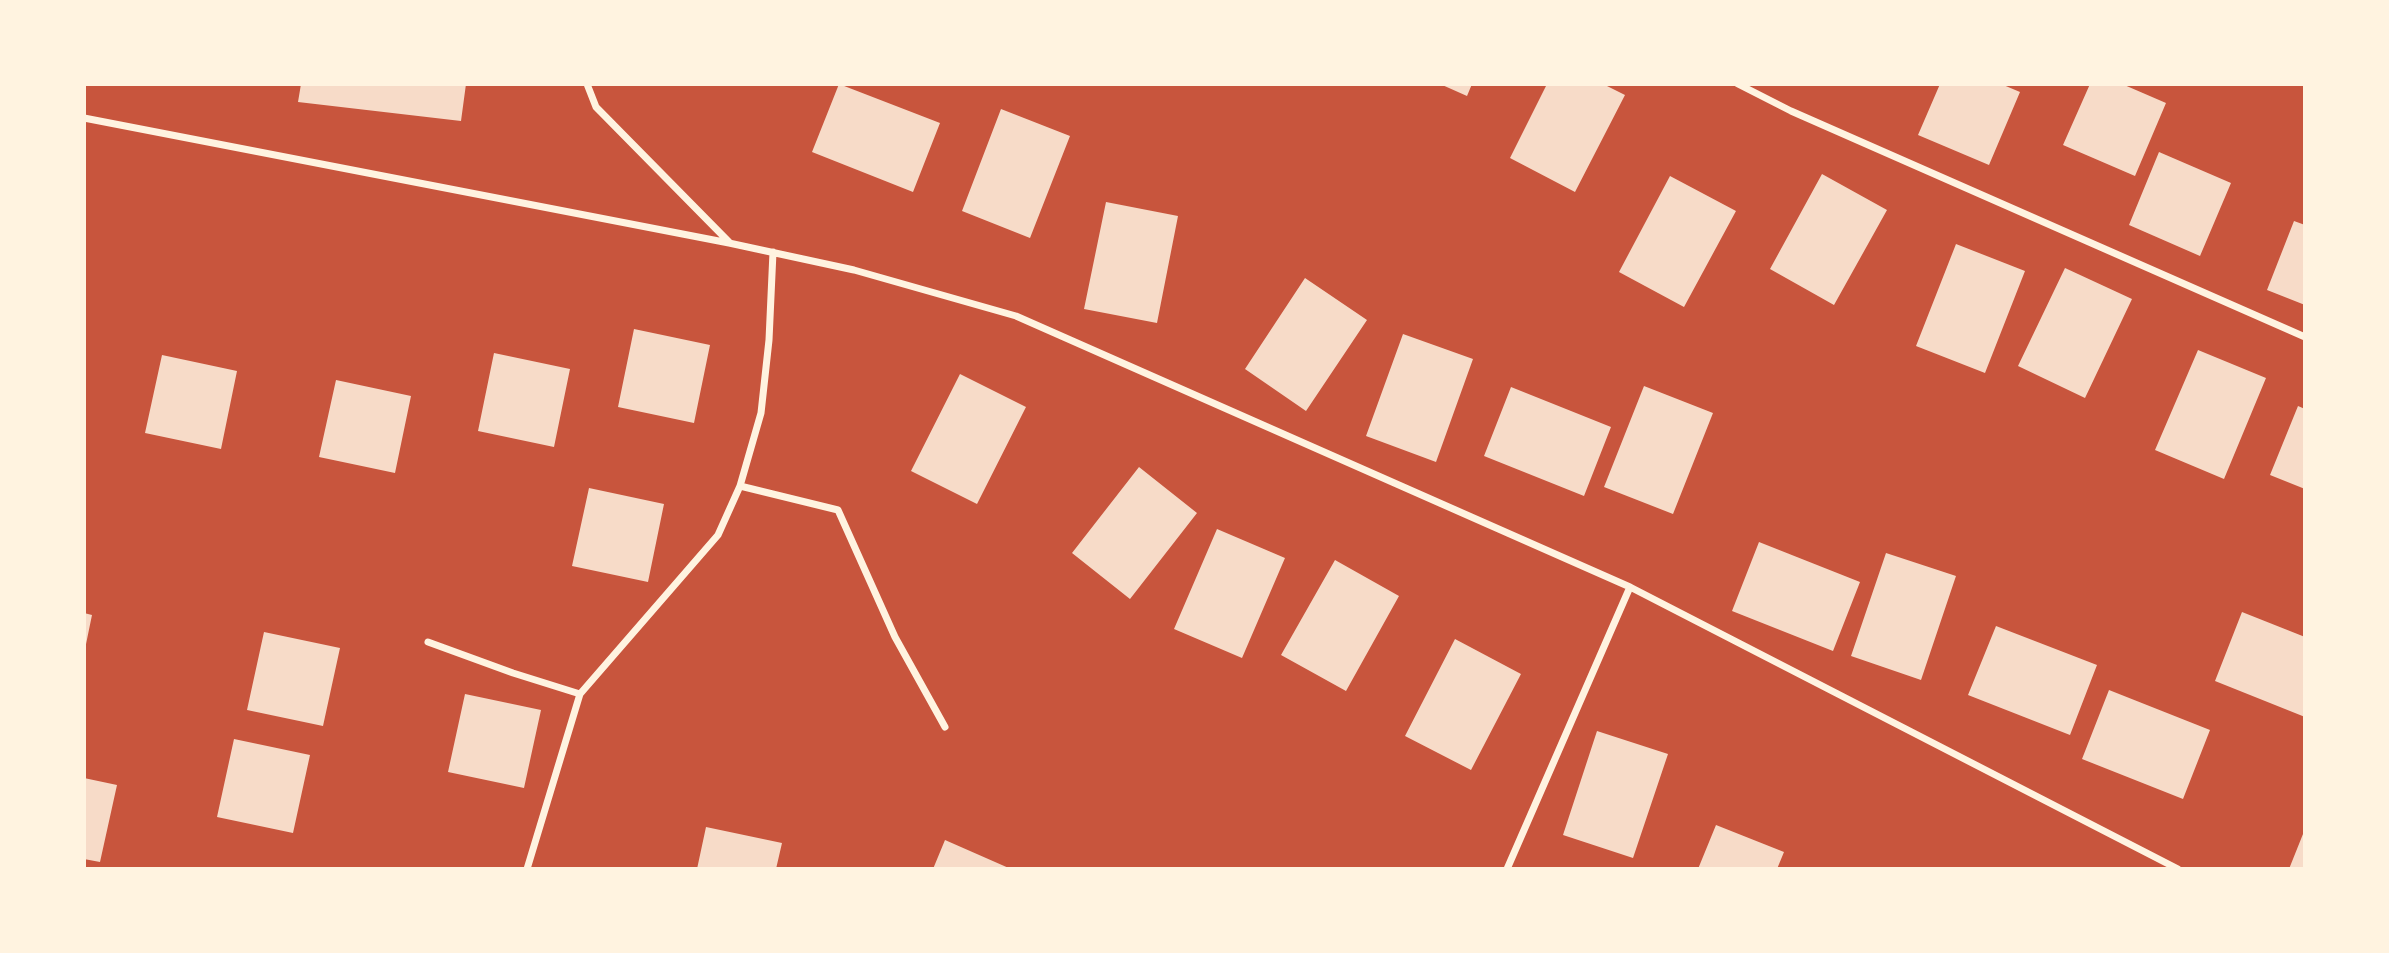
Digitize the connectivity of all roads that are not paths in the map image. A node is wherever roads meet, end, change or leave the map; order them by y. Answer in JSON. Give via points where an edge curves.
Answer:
{"nodes":[{"id":1,"x":587,"y":84,"type":"edge"},
{"id":2,"x":1738,"y":84,"type":"edge"},
{"id":3,"x":84,"y":118,"type":"edge"},
{"id":4,"x":729,"y":243,"type":"junction"},
{"id":5,"x":773,"y":252,"type":"junction"},
{"id":6,"x":2305,"y":337,"type":"edge"},
{"id":7,"x":740,"y":486,"type":"junction"},
{"id":8,"x":1630,"y":587,"type":"junction"},
{"id":9,"x":428,"y":642,"type":"dead end"},
{"id":10,"x":580,"y":694,"type":"junction"},
{"id":11,"x":945,"y":727,"type":"dead end"},
{"id":12,"x":527,"y":869,"type":"edge"},
{"id":13,"x":1507,"y":869,"type":"edge"},
{"id":14,"x":2178,"y":869,"type":"edge"}],
"edges":[{"from":1,"to":4,"type":"street","via":[[596,107]]},
{"from":2,"to":6,"type":"street"},
{"from":3,"to":4,"type":"street"},
{"from":4,"to":5,"type":"street"},
{"from":5,"to":7,"type":"street","via":[[761,413]]},
{"from":5,"to":8,"type":"street","via":[[1016,316]]},
{"from":7,"to":10,"type":"street","via":[[718,535]]},
{"from":7,"to":11,"type":"street","via":[[838,510],[895,637]]},
{"from":8,"to":13,"type":"street"},
{"from":8,"to":14,"type":"street"},
{"from":9,"to":10,"type":"street"},
{"from":10,"to":12,"type":"street"}]}
